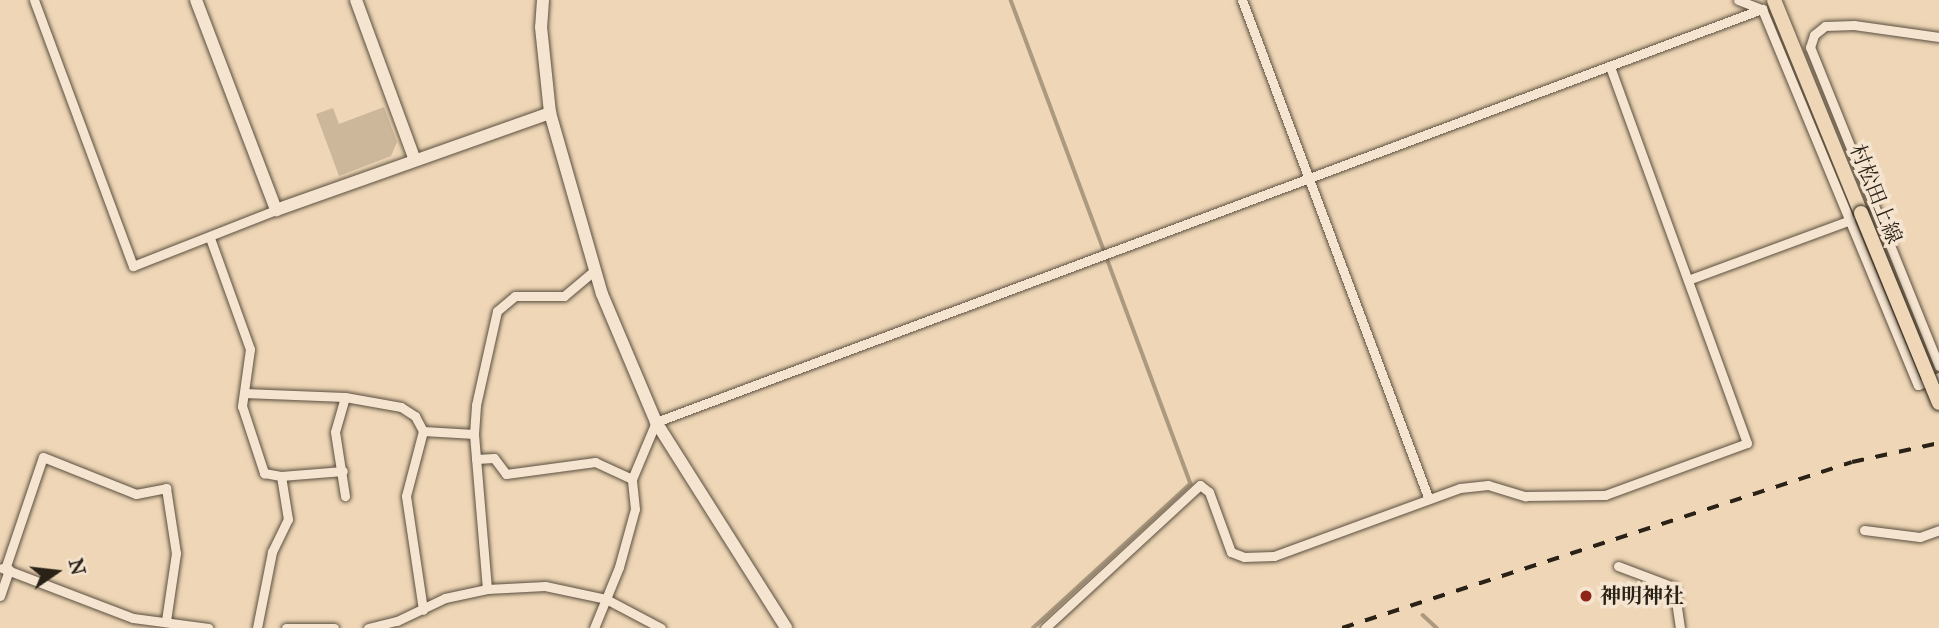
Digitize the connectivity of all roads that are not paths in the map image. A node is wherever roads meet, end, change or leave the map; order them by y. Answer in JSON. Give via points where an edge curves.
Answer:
{"nodes":[{"id":1,"x":34,"y":0,"type":"edge"},
{"id":2,"x":196,"y":0,"type":"edge"},
{"id":3,"x":356,"y":0,"type":"edge"},
{"id":4,"x":543,"y":0,"type":"edge"},
{"id":5,"x":1242,"y":0,"type":"edge"},
{"id":6,"x":1738,"y":0,"type":"edge"},
{"id":7,"x":1774,"y":0,"type":"edge"},
{"id":8,"x":1762,"y":9,"type":"junction"},
{"id":9,"x":1939,"y":37,"type":"edge"},
{"id":10,"x":1609,"y":66,"type":"junction"},
{"id":11,"x":551,"y":113,"type":"junction"},
{"id":12,"x":414,"y":158,"type":"junction"},
{"id":13,"x":1307,"y":180,"type":"junction"},
{"id":14,"x":276,"y":209,"type":"junction"},
{"id":15,"x":1856,"y":217,"type":"junction"},
{"id":16,"x":210,"y":238,"type":"junction"},
{"id":17,"x":594,"y":270,"type":"junction"},
{"id":18,"x":1688,"y":280,"type":"junction"},
{"id":19,"x":1939,"y":366,"type":"edge"},
{"id":20,"x":1939,"y":377,"type":"edge"},
{"id":21,"x":244,"y":393,"type":"junction"},
{"id":22,"x":345,"y":397,"type":"junction"},
{"id":23,"x":1939,"y":403,"type":"edge"},
{"id":24,"x":656,"y":422,"type":"junction"},
{"id":25,"x":423,"y":431,"type":"junction"},
{"id":26,"x":474,"y":434,"type":"junction"},
{"id":27,"x":476,"y":459,"type":"junction"},
{"id":28,"x":343,"y":471,"type":"junction"},
{"id":29,"x":281,"y":476,"type":"junction"},
{"id":30,"x":632,"y":479,"type":"junction"},
{"id":31,"x":345,"y":496,"type":"dead end"},
{"id":32,"x":1428,"y":497,"type":"junction"},
{"id":33,"x":1864,"y":530,"type":"dead end"},
{"id":34,"x":1939,"y":530,"type":"edge"},
{"id":35,"x":1618,"y":566,"type":"dead end"},
{"id":36,"x":4,"y":569,"type":"edge"},
{"id":37,"x":487,"y":589,"type":"junction"},
{"id":38,"x":0,"y":596,"type":"edge"},
{"id":39,"x":606,"y":599,"type":"junction"},
{"id":40,"x":423,"y":610,"type":"junction"},
{"id":41,"x":166,"y":621,"type":"junction"},
{"id":42,"x":208,"y":628,"type":"edge"},
{"id":43,"x":257,"y":628,"type":"edge"},
{"id":44,"x":286,"y":628,"type":"edge"},
{"id":45,"x":334,"y":628,"type":"edge"},
{"id":46,"x":368,"y":628,"type":"edge"},
{"id":47,"x":594,"y":628,"type":"edge"},
{"id":48,"x":661,"y":628,"type":"edge"},
{"id":49,"x":786,"y":628,"type":"edge"},
{"id":50,"x":1045,"y":628,"type":"edge"},
{"id":51,"x":1680,"y":628,"type":"edge"}],
"edges":[{"from":1,"to":16,"type":"street","via":[[133,266]]},
{"from":2,"to":14,"type":"street"},
{"from":3,"to":12,"type":"street"},
{"from":4,"to":11,"type":"street","via":[[542,39]]},
{"from":5,"to":13,"type":"street"},
{"from":6,"to":8,"type":"street"},
{"from":7,"to":15,"type":"main road","name":"村松田上線"},
{"from":8,"to":10,"type":"street"},
{"from":8,"to":15,"type":"street"},
{"from":9,"to":19,"type":"street","via":[[1854,25],[1825,26],[1814,35],[1810,47]]},
{"from":10,"to":13,"type":"street"},
{"from":10,"to":18,"type":"street"},
{"from":11,"to":12,"type":"street"},
{"from":11,"to":17,"type":"street"},
{"from":12,"to":14,"type":"street"},
{"from":13,"to":24,"type":"street"},
{"from":13,"to":32,"type":"street"},
{"from":14,"to":16,"type":"street"},
{"from":15,"to":18,"type":"street"},
{"from":15,"to":20,"type":"street","via":[[1918,385]]},
{"from":15,"to":23,"type":"main road","name":"村松田上線","bridge":true},
{"from":16,"to":21,"type":"street","via":[[250,349]]},
{"from":17,"to":24,"type":"street"},
{"from":17,"to":26,"type":"street","via":[[564,296],[515,296],[497,311]]},
{"from":18,"to":32,"type":"street","via":[[1747,443],[1605,495],[1525,496],[1488,485]]},
{"from":21,"to":22,"type":"street"},
{"from":21,"to":29,"type":"street","via":[[242,406],[257,459],[264,473]]},
{"from":22,"to":25,"type":"street","via":[[401,407],[415,416]]},
{"from":22,"to":28,"type":"street","via":[[335,432]]},
{"from":24,"to":30,"type":"street"},
{"from":24,"to":49,"type":"street"},
{"from":25,"to":26,"type":"street"},
{"from":25,"to":40,"type":"street","via":[[406,496]]},
{"from":26,"to":27,"type":"street"},
{"from":27,"to":30,"type":"street","via":[[494,458],[506,474],[595,462]]},
{"from":27,"to":37,"type":"street"},
{"from":28,"to":29,"type":"street"},
{"from":28,"to":31,"type":"street"},
{"from":29,"to":43,"type":"street","via":[[288,519],[272,552]]},
{"from":30,"to":39,"type":"street","via":[[635,509]]},
{"from":32,"to":50,"type":"street","via":[[1274,556],[1244,557],[1231,552],[1209,492],[1200,485]]},
{"from":33,"to":34,"type":"street","via":[[1920,537]]},
{"from":35,"to":51,"type":"street","via":[[1674,587]]},
{"from":36,"to":38,"type":"street"},
{"from":36,"to":41,"type":"street","via":[[134,618]]},
{"from":36,"to":41,"type":"street","via":[[43,457],[136,494],[166,488],[176,553]]},
{"from":37,"to":39,"type":"street","via":[[545,586]]},
{"from":37,"to":40,"type":"street","via":[[445,598]]},
{"from":39,"to":47,"type":"street"},
{"from":39,"to":48,"type":"street"},
{"from":40,"to":46,"type":"street"},
{"from":41,"to":42,"type":"street"},
{"from":44,"to":45,"type":"street"}]}
